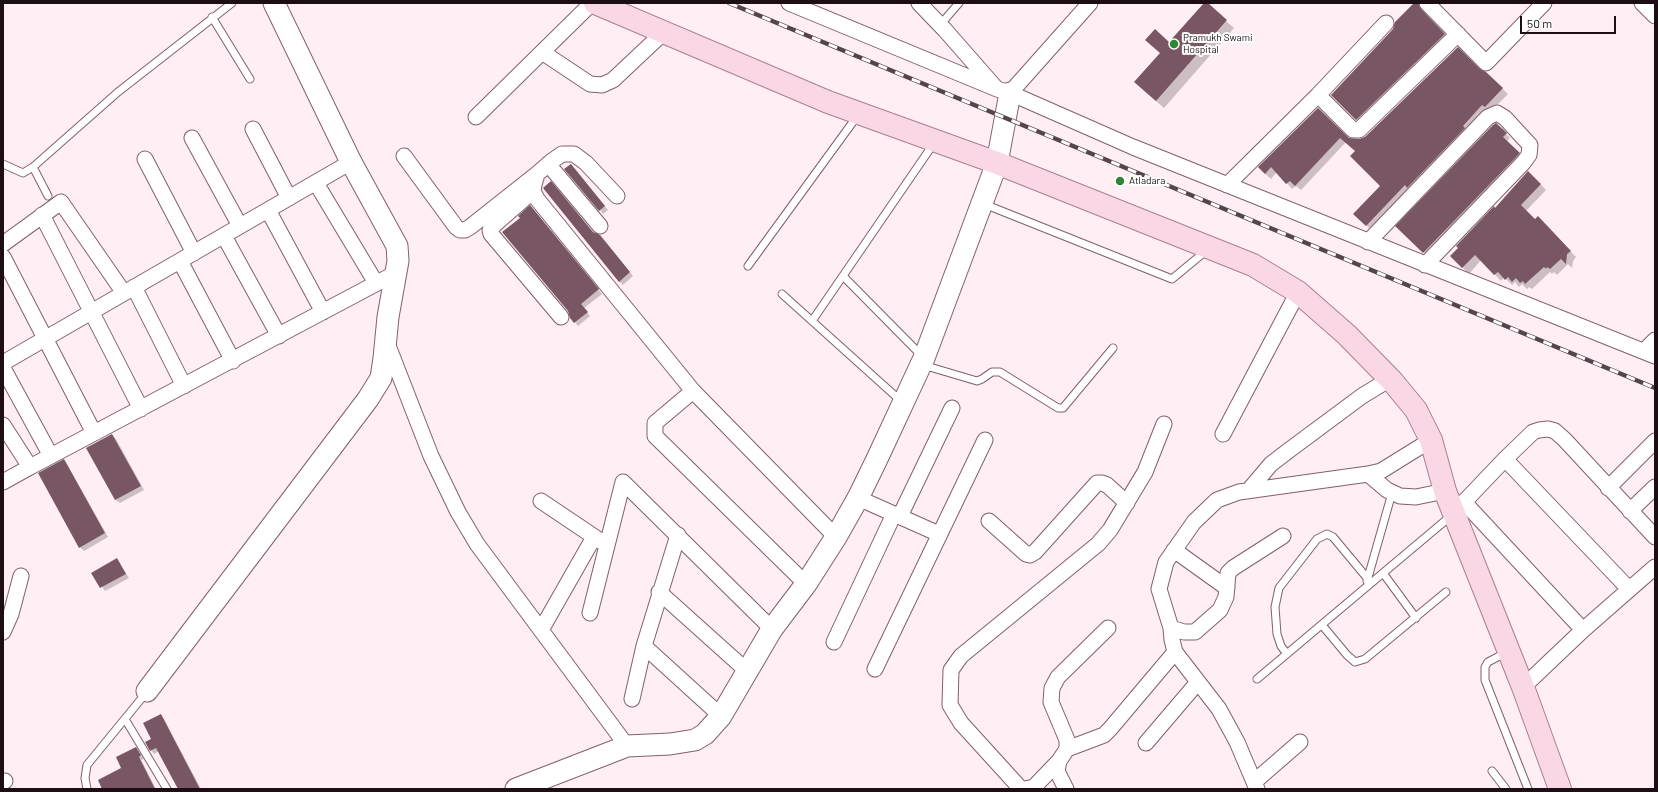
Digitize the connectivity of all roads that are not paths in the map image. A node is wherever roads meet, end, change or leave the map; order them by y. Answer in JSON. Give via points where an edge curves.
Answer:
{"nodes":[{"id":1,"x":232,"y":3,"type":"edge"},
{"id":2,"x":274,"y":3,"type":"edge"},
{"id":3,"x":592,"y":3,"type":"edge"},
{"id":4,"x":595,"y":3,"type":"edge"},
{"id":5,"x":789,"y":3,"type":"edge"},
{"id":6,"x":919,"y":3,"type":"edge"},
{"id":7,"x":959,"y":3,"type":"edge"},
{"id":8,"x":1090,"y":3,"type":"edge"},
{"id":9,"x":1427,"y":3,"type":"edge"},
{"id":10,"x":1642,"y":3,"type":"edge"},
{"id":11,"x":1535,"y":6,"type":"edge"},
{"id":12,"x":1655,"y":16,"type":"edge"},
{"id":13,"x":212,"y":17,"type":"junction"},
{"id":14,"x":1386,"y":23,"type":"dead end"},
{"id":15,"x":940,"y":25,"type":"junction"},
{"id":16,"x":664,"y":32,"type":"junction"},
{"id":17,"x":1458,"y":34,"type":"junction"},
{"id":18,"x":542,"y":52,"type":"junction"},
{"id":19,"x":250,"y":79,"type":"dead end"},
{"id":20,"x":1004,"y":91,"type":"junction"},
{"id":21,"x":1318,"y":95,"type":"junction"},
{"id":22,"x":860,"y":113,"type":"junction"},
{"id":23,"x":476,"y":117,"type":"dead end"},
{"id":24,"x":253,"y":129,"type":"dead end"},
{"id":25,"x":192,"y":138,"type":"dead end"},
{"id":26,"x":935,"y":140,"type":"junction"},
{"id":27,"x":404,"y":156,"type":"dead end"},
{"id":28,"x":145,"y":159,"type":"dead end"},
{"id":29,"x":351,"y":162,"type":"junction"},
{"id":30,"x":997,"y":163,"type":"junction"},
{"id":31,"x":3,"y":164,"type":"edge"},
{"id":32,"x":33,"y":167,"type":"junction"},
{"id":33,"x":543,"y":169,"type":"junction"},
{"id":34,"x":316,"y":183,"type":"junction"},
{"id":35,"x":1227,"y":185,"type":"junction"},
{"id":36,"x":533,"y":191,"type":"junction"},
{"id":37,"x":48,"y":196,"type":"dead end"},
{"id":38,"x":616,"y":196,"type":"dead end"},
{"id":39,"x":289,"y":198,"type":"junction"},
{"id":40,"x":982,"y":203,"type":"junction"},
{"id":41,"x":268,"y":210,"type":"junction"},
{"id":42,"x":42,"y":215,"type":"junction"},
{"id":43,"x":240,"y":226,"type":"junction"},
{"id":44,"x":600,"y":226,"type":"dead end"},
{"id":45,"x":224,"y":236,"type":"junction"},
{"id":46,"x":1368,"y":242,"type":"junction"},
{"id":47,"x":3,"y":244,"type":"edge"},
{"id":48,"x":1209,"y":248,"type":"junction"},
{"id":49,"x":194,"y":253,"type":"junction"},
{"id":50,"x":3,"y":257,"type":"edge"},
{"id":51,"x":180,"y":261,"type":"junction"},
{"id":52,"x":1425,"y":265,"type":"junction"},
{"id":53,"x":748,"y":266,"type":"dead end"},
{"id":54,"x":396,"y":273,"type":"junction"},
{"id":55,"x":843,"y":276,"type":"junction"},
{"id":56,"x":376,"y":283,"type":"junction"},
{"id":57,"x":129,"y":290,"type":"junction"},
{"id":58,"x":1298,"y":292,"type":"junction"},
{"id":59,"x":782,"y":294,"type":"dead end"},
{"id":60,"x":91,"y":312,"type":"junction"},
{"id":61,"x":323,"y":312,"type":"junction"},
{"id":62,"x":561,"y":317,"type":"dead end"},
{"id":63,"x":812,"y":321,"type":"junction"},
{"id":64,"x":279,"y":336,"type":"junction"},
{"id":65,"x":45,"y":338,"type":"junction"},
{"id":66,"x":386,"y":340,"type":"junction"},
{"id":67,"x":1655,"y":340,"type":"edge"},
{"id":68,"x":1112,"y":348,"type":"dead end"},
{"id":69,"x":1650,"y":354,"type":"edge"},
{"id":70,"x":233,"y":361,"type":"junction"},
{"id":71,"x":922,"y":361,"type":"junction"},
{"id":72,"x":3,"y":363,"type":"edge"},
{"id":73,"x":3,"y":368,"type":"edge"},
{"id":74,"x":1390,"y":379,"type":"junction"},
{"id":75,"x":184,"y":386,"type":"junction"},
{"id":76,"x":693,"y":391,"type":"junction"},
{"id":77,"x":903,"y":403,"type":"junction"},
{"id":78,"x":952,"y":408,"type":"dead end"},
{"id":79,"x":141,"y":409,"type":"junction"},
{"id":80,"x":1164,"y":424,"type":"dead end"},
{"id":81,"x":3,"y":427,"type":"edge"},
{"id":82,"x":94,"y":434,"type":"junction"},
{"id":83,"x":1223,"y":434,"type":"dead end"},
{"id":84,"x":984,"y":440,"type":"dead end"},
{"id":85,"x":1431,"y":440,"type":"junction"},
{"id":86,"x":1655,"y":441,"type":"edge"},
{"id":87,"x":51,"y":456,"type":"junction"},
{"id":88,"x":1505,"y":459,"type":"junction"},
{"id":89,"x":30,"y":467,"type":"junction"},
{"id":90,"x":1368,"y":474,"type":"junction"},
{"id":91,"x":3,"y":482,"type":"edge"},
{"id":92,"x":1655,"y":487,"type":"edge"},
{"id":93,"x":1608,"y":488,"type":"junction"},
{"id":94,"x":1249,"y":490,"type":"junction"},
{"id":95,"x":1392,"y":493,"type":"junction"},
{"id":96,"x":858,"y":498,"type":"junction"},
{"id":97,"x":541,"y":501,"type":"dead end"},
{"id":98,"x":1127,"y":503,"type":"junction"},
{"id":99,"x":1454,"y":504,"type":"junction"},
{"id":100,"x":1630,"y":511,"type":"junction"},
{"id":101,"x":897,"y":515,"type":"junction"},
{"id":102,"x":989,"y":521,"type":"dead end"},
{"id":103,"x":939,"y":534,"type":"junction"},
{"id":104,"x":678,"y":535,"type":"junction"},
{"id":105,"x":1283,"y":536,"type":"dead end"},
{"id":106,"x":594,"y":537,"type":"junction"},
{"id":107,"x":1655,"y":537,"type":"edge"},
{"id":108,"x":836,"y":538,"type":"junction"},
{"id":109,"x":607,"y":545,"type":"junction"},
{"id":110,"x":1174,"y":550,"type":"junction"},
{"id":111,"x":1655,"y":567,"type":"edge"},
{"id":112,"x":1383,"y":573,"type":"junction"},
{"id":113,"x":21,"y":576,"type":"dead end"},
{"id":114,"x":1368,"y":579,"type":"junction"},
{"id":115,"x":806,"y":584,"type":"junction"},
{"id":116,"x":1227,"y":588,"type":"junction"},
{"id":117,"x":1366,"y":588,"type":"junction"},
{"id":118,"x":1630,"y":589,"type":"junction"},
{"id":119,"x":660,"y":592,"type":"junction"},
{"id":120,"x":1446,"y":592,"type":"dead end"},
{"id":121,"x":590,"y":613,"type":"dead end"},
{"id":122,"x":1416,"y":618,"type":"junction"},
{"id":123,"x":1322,"y":625,"type":"junction"},
{"id":124,"x":1108,"y":628,"type":"dead end"},
{"id":125,"x":1171,"y":628,"type":"junction"},
{"id":126,"x":772,"y":629,"type":"junction"},
{"id":127,"x":541,"y":630,"type":"junction"},
{"id":128,"x":1583,"y":630,"type":"junction"},
{"id":129,"x":3,"y":632,"type":"edge"},
{"id":130,"x":834,"y":642,"type":"dead end"},
{"id":131,"x":644,"y":646,"type":"junction"},
{"id":132,"x":1509,"y":651,"type":"junction"},
{"id":133,"x":1176,"y":652,"type":"junction"},
{"id":134,"x":1287,"y":654,"type":"junction"},
{"id":135,"x":875,"y":669,"type":"dead end"},
{"id":136,"x":747,"y":671,"type":"junction"},
{"id":137,"x":1257,"y":679,"type":"dead end"},
{"id":138,"x":1198,"y":682,"type":"junction"},
{"id":139,"x":1524,"y":687,"type":"junction"},
{"id":140,"x":147,"y":691,"type":"joint"},
{"id":141,"x":632,"y":699,"type":"dead end"},
{"id":142,"x":721,"y":716,"type":"junction"},
{"id":143,"x":125,"y":718,"type":"junction"},
{"id":144,"x":1300,"y":742,"type":"dead end"},
{"id":145,"x":1146,"y":743,"type":"dead end"},
{"id":146,"x":627,"y":746,"type":"junction"},
{"id":147,"x":1063,"y":755,"type":"junction"},
{"id":148,"x":1492,"y":771,"type":"dead end"},
{"id":149,"x":1256,"y":786,"type":"edge"},
{"id":150,"x":87,"y":789,"type":"edge"},
{"id":151,"x":166,"y":789,"type":"edge"},
{"id":152,"x":516,"y":789,"type":"edge"},
{"id":153,"x":1020,"y":789,"type":"edge"},
{"id":154,"x":1025,"y":789,"type":"edge"},
{"id":155,"x":1066,"y":789,"type":"edge"},
{"id":156,"x":1506,"y":789,"type":"edge"},
{"id":157,"x":1528,"y":789,"type":"edge"},
{"id":158,"x":1560,"y":789,"type":"edge"}],
"edges":[{"from":1,"to":13,"type":"lane"},
{"from":2,"to":29,"type":"street"},
{"from":3,"to":18,"type":"street"},
{"from":4,"to":16,"type":"main road"},
{"from":5,"to":20,"type":"street"},
{"from":6,"to":15,"type":"street"},
{"from":7,"to":15,"type":"lane"},
{"from":8,"to":20,"type":"street"},
{"from":9,"to":17,"type":"street"},
{"from":10,"to":12,"type":"street"},
{"from":11,"to":17,"type":"street","via":[[1486,62]]},
{"from":13,"to":19,"type":"lane"},
{"from":13,"to":32,"type":"lane","via":[[118,92]]},
{"from":14,"to":21,"type":"street"},
{"from":15,"to":20,"type":"street"},
{"from":16,"to":18,"type":"street","via":[[613,80],[602,85],[590,84]]},
{"from":16,"to":22,"type":"main road","via":[[828,102]]},
{"from":17,"to":21,"type":"street","via":[[1359,130],[1353,130]]},
{"from":18,"to":23,"type":"street"},
{"from":20,"to":30,"type":"street"},
{"from":20,"to":35,"type":"street"},
{"from":21,"to":35,"type":"street"},
{"from":22,"to":26,"type":"main road"},
{"from":22,"to":53,"type":"lane"},
{"from":24,"to":39,"type":"street"},
{"from":25,"to":43,"type":"street"},
{"from":26,"to":30,"type":"main road"},
{"from":26,"to":55,"type":"lane"},
{"from":27,"to":33,"type":"street","via":[[460,230],[470,227]]},
{"from":28,"to":49,"type":"street"},
{"from":29,"to":34,"type":"street"},
{"from":29,"to":54,"type":"street","via":[[398,246]]},
{"from":30,"to":40,"type":"street"},
{"from":30,"to":48,"type":"main road"},
{"from":31,"to":32,"type":"lane","via":[[22,173]]},
{"from":32,"to":37,"type":"lane"},
{"from":33,"to":36,"type":"street"},
{"from":33,"to":38,"type":"street","via":[[562,154],[574,154],[586,163]]},
{"from":33,"to":44,"type":"street"},
{"from":34,"to":39,"type":"street"},
{"from":34,"to":56,"type":"street"},
{"from":35,"to":46,"type":"street"},
{"from":36,"to":62,"type":"street","via":[[494,225],[490,234]]},
{"from":36,"to":76,"type":"street"},
{"from":39,"to":41,"type":"street"},
{"from":40,"to":48,"type":"lane","via":[[1172,279]]},
{"from":40,"to":71,"type":"street"},
{"from":41,"to":43,"type":"street"},
{"from":41,"to":61,"type":"street"},
{"from":42,"to":47,"type":"street"},
{"from":42,"to":57,"type":"street","via":[[61,202]]},
{"from":42,"to":60,"type":"street"},
{"from":43,"to":45,"type":"street"},
{"from":45,"to":49,"type":"street"},
{"from":45,"to":64,"type":"street"},
{"from":46,"to":52,"type":"street"},
{"from":46,"to":52,"type":"street","via":[[1488,117],[1497,113],[1530,145],[1529,155]]},
{"from":48,"to":58,"type":"main road","via":[[1253,266]]},
{"from":49,"to":51,"type":"street"},
{"from":50,"to":65,"type":"street"},
{"from":51,"to":57,"type":"street"},
{"from":51,"to":70,"type":"street"},
{"from":52,"to":69,"type":"street"},
{"from":54,"to":56,"type":"street"},
{"from":54,"to":66,"type":"street"},
{"from":55,"to":63,"type":"lane"},
{"from":55,"to":71,"type":"lane"},
{"from":56,"to":61,"type":"street"},
{"from":57,"to":60,"type":"street"},
{"from":57,"to":75,"type":"street"},
{"from":58,"to":74,"type":"main road","via":[[1347,335]]},
{"from":58,"to":83,"type":"street"},
{"from":59,"to":63,"type":"lane"},
{"from":60,"to":65,"type":"street"},
{"from":60,"to":79,"type":"street"},
{"from":61,"to":64,"type":"street"},
{"from":63,"to":77,"type":"lane"},
{"from":64,"to":70,"type":"street"},
{"from":65,"to":72,"type":"street"},
{"from":65,"to":82,"type":"street"},
{"from":66,"to":127,"type":"street","via":[[431,456],[458,512],[477,544]]},
{"from":66,"to":140,"type":"street","via":[[381,378],[368,399]]},
{"from":67,"to":69,"type":"street"},
{"from":68,"to":71,"type":"lane","via":[[1063,408],[1058,408],[1000,372],[992,372],[977,381]]},
{"from":70,"to":75,"type":"street"},
{"from":71,"to":77,"type":"street"},
{"from":73,"to":87,"type":"street"},
{"from":74,"to":85,"type":"main road","via":[[1416,410]]},
{"from":74,"to":94,"type":"street","via":[[1362,396],[1271,464]]},
{"from":75,"to":79,"type":"street"},
{"from":76,"to":108,"type":"street"},
{"from":76,"to":115,"type":"street","via":[[655,423],[655,436]]},
{"from":77,"to":96,"type":"street"},
{"from":78,"to":101,"type":"street"},
{"from":79,"to":82,"type":"street"},
{"from":80,"to":98,"type":"street","via":[[1145,472]]},
{"from":81,"to":89,"type":"street"},
{"from":82,"to":87,"type":"street"},
{"from":84,"to":103,"type":"street"},
{"from":85,"to":90,"type":"street","via":[[1381,471]]},
{"from":85,"to":99,"type":"main road"},
{"from":86,"to":93,"type":"street"},
{"from":87,"to":89,"type":"street"},
{"from":88,"to":93,"type":"street","via":[[1533,432],[1548,429],[1555,431]]},
{"from":88,"to":99,"type":"street"},
{"from":88,"to":118,"type":"street"},
{"from":89,"to":91,"type":"street"},
{"from":90,"to":94,"type":"street"},
{"from":90,"to":95,"type":"street"},
{"from":92,"to":100,"type":"street"},
{"from":93,"to":100,"type":"street"},
{"from":94,"to":110,"type":"street","via":[[1217,500],[1194,522]]},
{"from":95,"to":99,"type":"street"},
{"from":95,"to":114,"type":"lane"},
{"from":96,"to":101,"type":"street"},
{"from":96,"to":108,"type":"street"},
{"from":97,"to":106,"type":"street"},
{"from":98,"to":102,"type":"street","via":[[1106,485],[1097,483],[1036,552],[1030,555]]},
{"from":98,"to":153,"type":"street","via":[[1098,544],[961,656],[951,670],[950,705],[961,723]]},
{"from":99,"to":112,"type":"lane"},
{"from":99,"to":128,"type":"street"},
{"from":99,"to":132,"type":"main road"},
{"from":100,"to":107,"type":"street"},
{"from":101,"to":103,"type":"street"},
{"from":101,"to":130,"type":"street"},
{"from":103,"to":135,"type":"street"},
{"from":104,"to":109,"type":"street","via":[[623,482]]},
{"from":104,"to":119,"type":"street"},
{"from":104,"to":126,"type":"street"},
{"from":105,"to":116,"type":"street","via":[[1233,568],[1228,573]]},
{"from":106,"to":109,"type":"street"},
{"from":106,"to":127,"type":"street"},
{"from":108,"to":115,"type":"street"},
{"from":109,"to":121,"type":"street"},
{"from":110,"to":116,"type":"street"},
{"from":110,"to":125,"type":"street","via":[[1166,562],[1159,589]]},
{"from":111,"to":118,"type":"street"},
{"from":112,"to":117,"type":"lane"},
{"from":112,"to":122,"type":"lane"},
{"from":113,"to":129,"type":"street","via":[[11,614]]},
{"from":114,"to":117,"type":"lane"},
{"from":114,"to":134,"type":"lane","via":[[1333,537],[1327,534],[1318,539],[1279,588],[1275,607],[1277,634]]},
{"from":115,"to":126,"type":"street"},
{"from":116,"to":125,"type":"street","via":[[1220,610],[1195,632]]},
{"from":117,"to":123,"type":"lane"},
{"from":118,"to":128,"type":"street"},
{"from":119,"to":131,"type":"street"},
{"from":119,"to":136,"type":"street"},
{"from":120,"to":122,"type":"lane"},
{"from":122,"to":123,"type":"lane","via":[[1365,660],[1355,662]]},
{"from":123,"to":134,"type":"lane"},
{"from":124,"to":147,"type":"street","via":[[1058,677],[1052,688],[1051,702],[1067,740]]},
{"from":125,"to":133,"type":"street"},
{"from":126,"to":136,"type":"street"},
{"from":127,"to":146,"type":"street"},
{"from":128,"to":139,"type":"street"},
{"from":131,"to":141,"type":"street"},
{"from":131,"to":142,"type":"street"},
{"from":132,"to":139,"type":"main road"},
{"from":132,"to":157,"type":"lane","via":[[1488,662],[1485,667],[1485,680]]},
{"from":133,"to":138,"type":"street"},
{"from":133,"to":147,"type":"street","via":[[1104,735]]},
{"from":134,"to":137,"type":"lane"},
{"from":136,"to":142,"type":"street"},
{"from":138,"to":145,"type":"street"},
{"from":138,"to":149,"type":"street","via":[[1219,709]]},
{"from":139,"to":158,"type":"main road"},
{"from":140,"to":143,"type":"lane"},
{"from":142,"to":146,"type":"street","via":[[705,734],[695,740]]},
{"from":143,"to":150,"type":"lane","via":[[87,765],[84,778]]},
{"from":143,"to":151,"type":"lane"},
{"from":144,"to":149,"type":"street"},
{"from":146,"to":152,"type":"street"},
{"from":147,"to":154,"type":"street","via":[[1034,787]]},
{"from":147,"to":155,"type":"street","via":[[1057,771]]},
{"from":148,"to":156,"type":"lane"}]}
